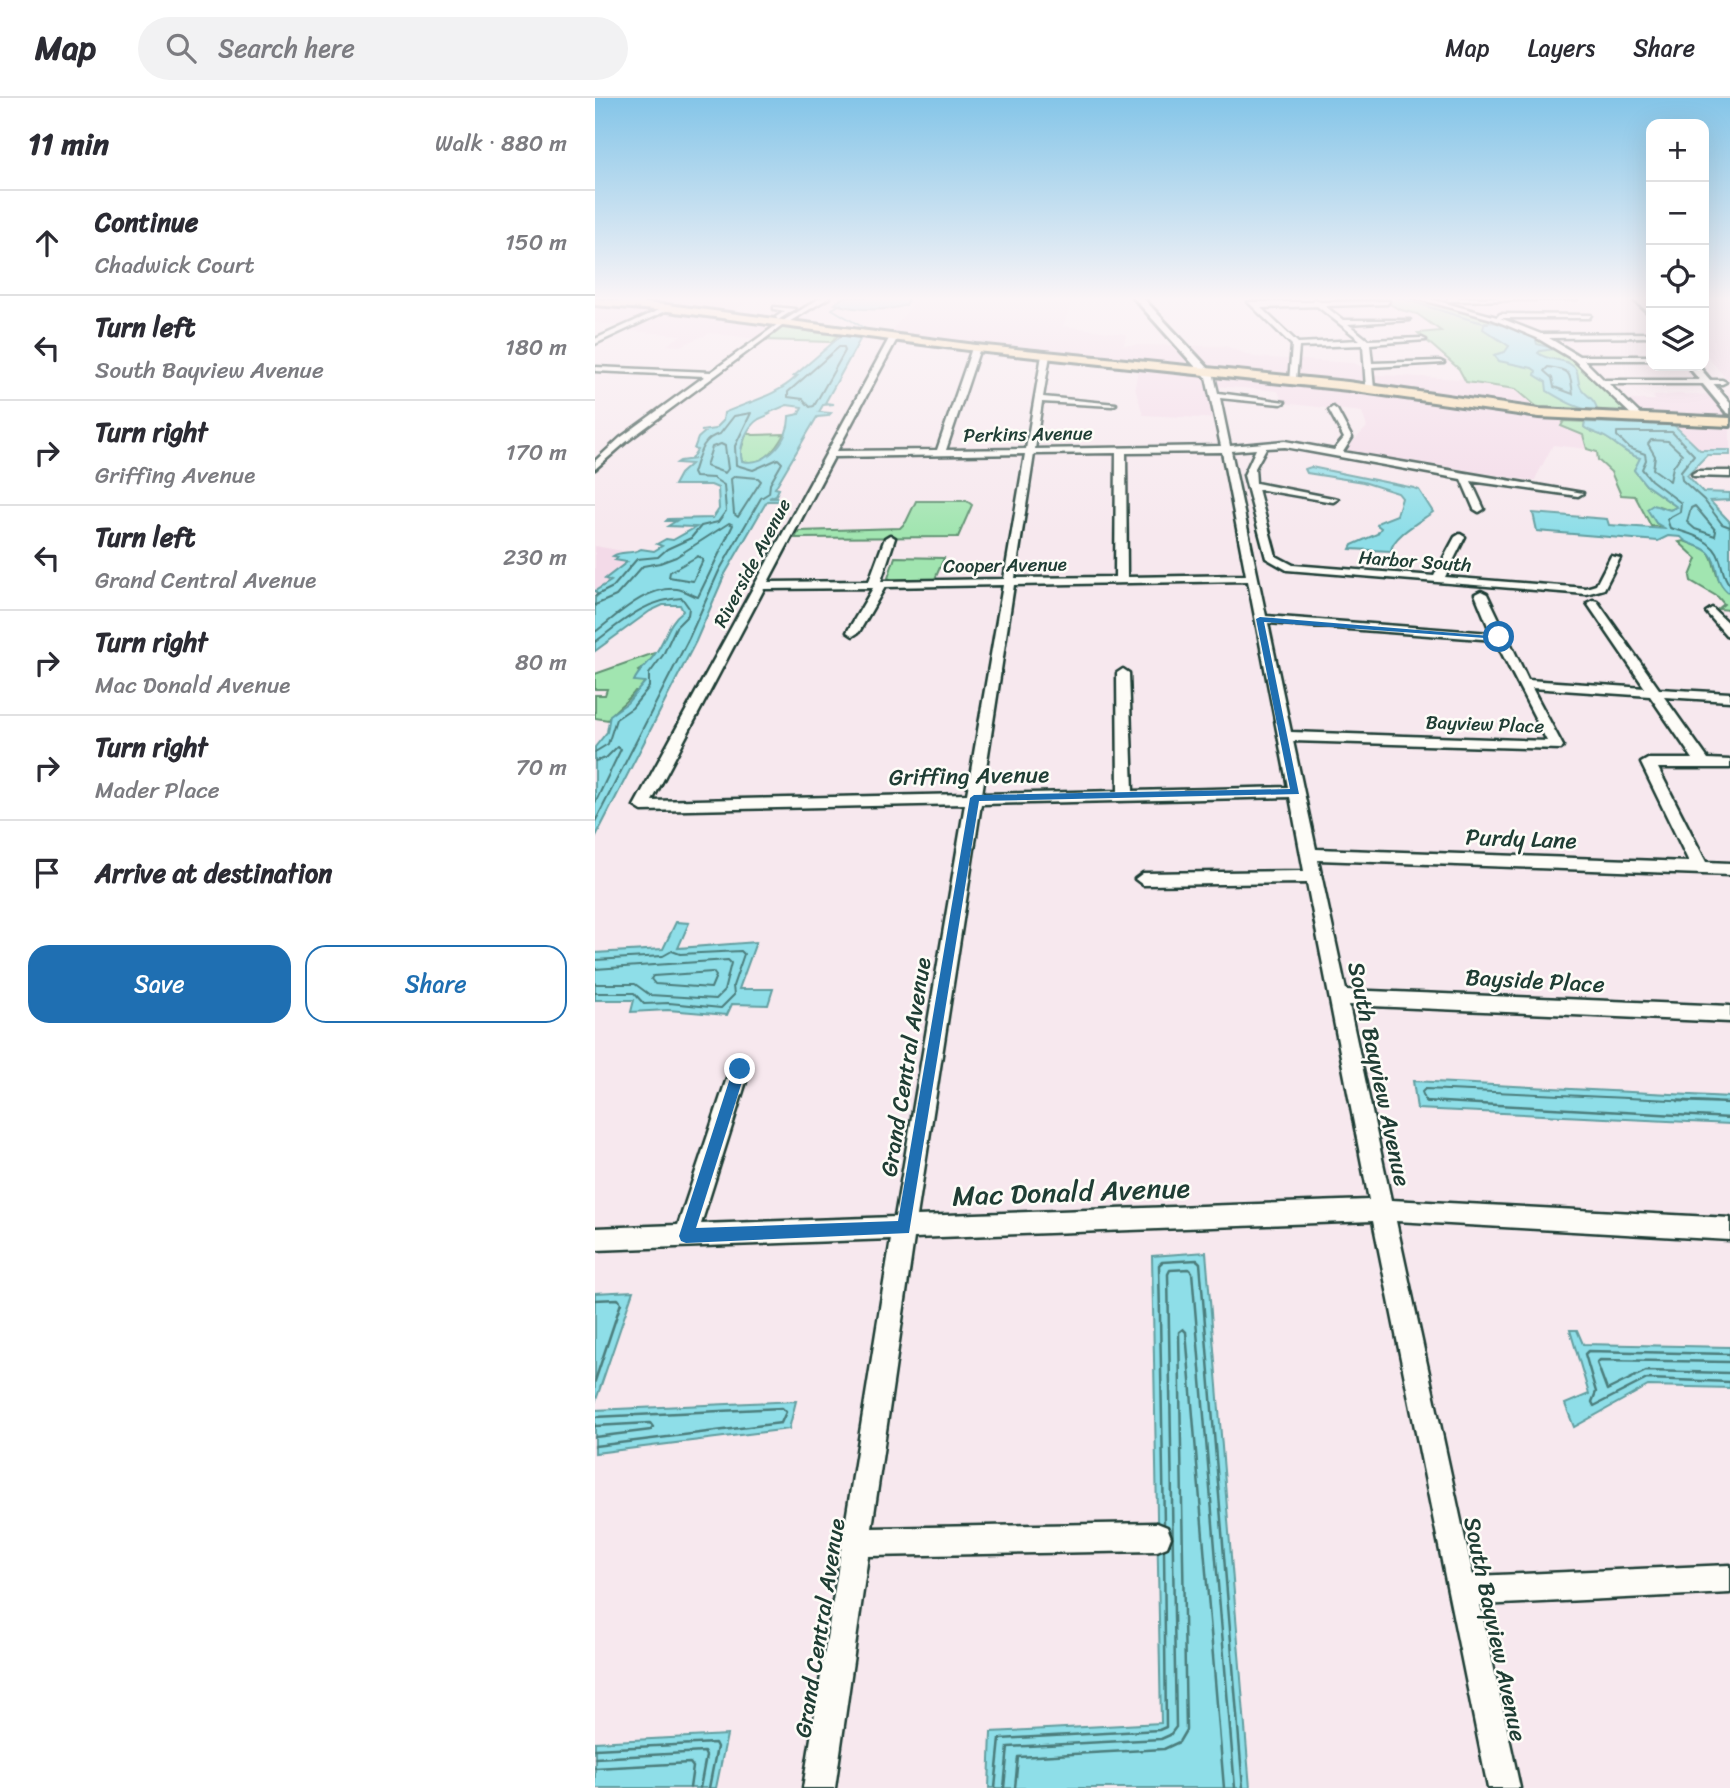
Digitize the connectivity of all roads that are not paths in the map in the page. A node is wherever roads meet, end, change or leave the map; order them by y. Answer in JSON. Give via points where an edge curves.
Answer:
{"nodes":[{"id":1,"x":710,"y":376,"type":"edge"},
{"id":2,"x":873,"y":376,"type":"edge"},
{"id":3,"x":966,"y":376,"type":"edge"},
{"id":4,"x":1042,"y":376,"type":"edge"},
{"id":5,"x":1210,"y":376,"type":"edge"},
{"id":6,"x":1252,"y":376,"type":"edge"},
{"id":7,"x":1292,"y":376,"type":"edge"},
{"id":8,"x":1369,"y":376,"type":"edge"},
{"id":9,"x":1594,"y":376,"type":"edge"},
{"id":10,"x":1700,"y":376,"type":"edge"},
{"id":11,"x":1292,"y":380,"type":"junction"},
{"id":12,"x":1600,"y":382,"type":"junction"},
{"id":13,"x":1704,"y":382,"type":"junction"},
{"id":14,"x":1726,"y":386,"type":"edge"},
{"id":15,"x":1370,"y":389,"type":"junction"},
{"id":16,"x":1215,"y":396,"type":"junction"},
{"id":17,"x":1038,"y":399,"type":"junction"},
{"id":18,"x":1281,"y":402,"type":"dead end"},
{"id":19,"x":1112,"y":404,"type":"dead end"},
{"id":20,"x":1333,"y":410,"type":"dead end"},
{"id":21,"x":1730,"y":410,"type":"edge"},
{"id":22,"x":1641,"y":419,"type":"junction"},
{"id":23,"x":1730,"y":422,"type":"edge"},
{"id":24,"x":1262,"y":447,"type":"junction"},
{"id":25,"x":1226,"y":449,"type":"junction"},
{"id":26,"x":1121,"y":450,"type":"junction"},
{"id":27,"x":1030,"y":451,"type":"junction"},
{"id":28,"x":1337,"y":452,"type":"junction"},
{"id":29,"x":940,"y":453,"type":"junction"},
{"id":30,"x":831,"y":454,"type":"junction"},
{"id":31,"x":595,"y":467,"type":"edge"},
{"id":32,"x":1697,"y":474,"type":"dead end"},
{"id":33,"x":1730,"y":474,"type":"edge"},
{"id":34,"x":1465,"y":477,"type":"junction"},
{"id":35,"x":1252,"y":486,"type":"junction"},
{"id":36,"x":1578,"y":493,"type":"dead end"},
{"id":37,"x":1333,"y":499,"type":"dead end"},
{"id":38,"x":1479,"y":509,"type":"dead end"},
{"id":39,"x":1460,"y":537,"type":"dead end"},
{"id":40,"x":890,"y":538,"type":"dead end"},
{"id":41,"x":1615,"y":558,"type":"dead end"},
{"id":42,"x":1252,"y":578,"type":"junction"},
{"id":43,"x":1438,"y":579,"type":"junction"},
{"id":44,"x":1121,"y":580,"type":"junction"},
{"id":45,"x":1010,"y":582,"type":"junction"},
{"id":46,"x":878,"y":584,"type":"junction"},
{"id":47,"x":760,"y":586,"type":"junction"},
{"id":48,"x":1481,"y":594,"type":"dead end"},
{"id":49,"x":1593,"y":603,"type":"dead end"},
{"id":50,"x":1712,"y":611,"type":"dead end"},
{"id":51,"x":1260,"y":619,"type":"junction"},
{"id":52,"x":853,"y":632,"type":"dead end"},
{"id":53,"x":1730,"y":632,"type":"edge"},
{"id":54,"x":1499,"y":637,"type":"junction"},
{"id":55,"x":1123,"y":673,"type":"dead end"},
{"id":56,"x":1524,"y":684,"type":"junction"},
{"id":57,"x":1654,"y":692,"type":"junction"},
{"id":58,"x":1730,"y":697,"type":"edge"},
{"id":59,"x":1284,"y":736,"type":"junction"},
{"id":60,"x":1704,"y":764,"type":"junction"},
{"id":61,"x":1730,"y":764,"type":"edge"},
{"id":62,"x":1296,"y":792,"type":"junction"},
{"id":63,"x":1126,"y":796,"type":"junction"},
{"id":64,"x":974,"y":798,"type":"junction"},
{"id":65,"x":642,"y":806,"type":"joint"},
{"id":66,"x":1310,"y":854,"type":"junction"},
{"id":67,"x":1700,"y":867,"type":"junction"},
{"id":68,"x":1730,"y":869,"type":"edge"},
{"id":69,"x":1313,"y":877,"type":"junction"},
{"id":70,"x":1143,"y":879,"type":"dead end"},
{"id":71,"x":1337,"y":997,"type":"junction"},
{"id":72,"x":1730,"y":1014,"type":"edge"},
{"id":73,"x":740,"y":1069,"type":"dead end"},
{"id":74,"x":1382,"y":1210,"type":"junction"},
{"id":75,"x":904,"y":1228,"type":"junction"},
{"id":76,"x":1730,"y":1229,"type":"edge"},
{"id":77,"x":686,"y":1236,"type":"junction"},
{"id":78,"x":595,"y":1239,"type":"edge"},
{"id":79,"x":1157,"y":1537,"type":"dead end"},
{"id":80,"x":858,"y":1542,"type":"junction"},
{"id":81,"x":1730,"y":1579,"type":"edge"},
{"id":82,"x":1462,"y":1591,"type":"junction"},
{"id":83,"x":820,"y":1788,"type":"edge"},
{"id":84,"x":1504,"y":1788,"type":"edge"}],
"edges":[{"from":1,"to":31,"type":"street","via":[[623,440]]},
{"from":2,"to":30,"type":"street","name":"Riverside Avenue"},
{"from":3,"to":29,"type":"street"},
{"from":4,"to":17,"type":"street","name":"Grand Central Avenue"},
{"from":5,"to":16,"type":"street","name":"South Bayview Avenue"},
{"from":6,"to":11,"type":"main road"},
{"from":7,"to":11,"type":"street"},
{"from":8,"to":15,"type":"street"},
{"from":9,"to":12,"type":"street"},
{"from":10,"to":13,"type":"main road"},
{"from":11,"to":15,"type":"main road"},
{"from":12,"to":13,"type":"street"},
{"from":12,"to":22,"type":"street"},
{"from":13,"to":14,"type":"street"},
{"from":13,"to":21,"type":"main road"},
{"from":15,"to":22,"type":"main road","via":[[1517,410]]},
{"from":16,"to":18,"type":"street"},
{"from":16,"to":25,"type":"street","name":"South Bayview Avenue"},
{"from":17,"to":19,"type":"street"},
{"from":17,"to":27,"type":"street","name":"Grand Central Avenue"},
{"from":20,"to":28,"type":"street","via":[[1348,438]]},
{"from":22,"to":23,"type":"main road"},
{"from":24,"to":25,"type":"street","name":"Perkins Avenue"},
{"from":24,"to":28,"type":"street","name":"Perkins Avenue","via":[[1295,444]]},
{"from":24,"to":35,"type":"street","name":"Harbor South","via":[[1249,468]]},
{"from":25,"to":26,"type":"street","name":"Perkins Avenue"},
{"from":25,"to":42,"type":"street","name":"South Bayview Avenue"},
{"from":26,"to":27,"type":"street","name":"Perkins Avenue"},
{"from":26,"to":44,"type":"street"},
{"from":27,"to":29,"type":"street","name":"Perkins Avenue"},
{"from":27,"to":45,"type":"street","name":"Grand Central Avenue"},
{"from":28,"to":34,"type":"street","name":"Perkins Avenue"},
{"from":29,"to":30,"type":"street","name":"Perkins Avenue"},
{"from":30,"to":47,"type":"street","name":"Riverside Avenue"},
{"from":32,"to":33,"type":"street"},
{"from":34,"to":36,"type":"street","name":"Perkins Avenue","via":[[1552,485]]},
{"from":34,"to":38,"type":"street"},
{"from":35,"to":37,"type":"street"},
{"from":35,"to":43,"type":"street","name":"Harbor South","via":[[1268,552],[1280,564],[1302,571]]},
{"from":39,"to":43,"type":"street"},
{"from":40,"to":46,"type":"street"},
{"from":41,"to":43,"type":"street","name":"Harbor South","via":[[1595,590]]},
{"from":42,"to":44,"type":"street","name":"Cooper Avenue"},
{"from":42,"to":51,"type":"street","name":"South Bayview Avenue"},
{"from":44,"to":45,"type":"street","name":"Cooper Avenue"},
{"from":45,"to":46,"type":"street","name":"Cooper Avenue"},
{"from":45,"to":64,"type":"street","name":"Grand Central Avenue"},
{"from":46,"to":47,"type":"street","name":"Cooper Avenue"},
{"from":46,"to":52,"type":"street"},
{"from":47,"to":65,"type":"street","name":"Riverside Avenue"},
{"from":48,"to":54,"type":"street","name":"Bayview Place"},
{"from":49,"to":57,"type":"street"},
{"from":50,"to":53,"type":"street"},
{"from":51,"to":54,"type":"street"},
{"from":51,"to":59,"type":"street","name":"South Bayview Avenue"},
{"from":54,"to":56,"type":"street","name":"Bayview Place"},
{"from":55,"to":63,"type":"street"},
{"from":56,"to":57,"type":"street"},
{"from":56,"to":59,"type":"street","name":"Bayview Place","via":[[1556,746]]},
{"from":57,"to":58,"type":"street"},
{"from":57,"to":60,"type":"street"},
{"from":59,"to":62,"type":"street","name":"South Bayview Avenue"},
{"from":60,"to":61,"type":"street"},
{"from":60,"to":67,"type":"street","via":[[1648,763]]},
{"from":62,"to":63,"type":"street","name":"Griffing Avenue"},
{"from":62,"to":66,"type":"street","name":"South Bayview Avenue"},
{"from":63,"to":64,"type":"street","name":"Griffing Avenue"},
{"from":64,"to":65,"type":"street","name":"Griffing Avenue"},
{"from":64,"to":75,"type":"street","name":"Grand Central Avenue"},
{"from":66,"to":67,"type":"street","name":"Purdy Lane"},
{"from":66,"to":69,"type":"street","name":"South Bayview Avenue"},
{"from":67,"to":68,"type":"street","name":"Purdy Lane"},
{"from":69,"to":70,"type":"street"},
{"from":69,"to":71,"type":"street","name":"South Bayview Avenue"},
{"from":71,"to":72,"type":"street","name":"Bayside Place"},
{"from":71,"to":74,"type":"street","name":"South Bayview Avenue"},
{"from":73,"to":77,"type":"street"},
{"from":74,"to":75,"type":"street","name":"Mac Donald Avenue"},
{"from":74,"to":76,"type":"street","name":"Mac Donald Avenue"},
{"from":74,"to":82,"type":"street","name":"South Bayview Avenue"},
{"from":75,"to":77,"type":"street","name":"Mac Donald Avenue"},
{"from":75,"to":80,"type":"street","name":"Grand Central Avenue"},
{"from":77,"to":78,"type":"street","name":"Mac Donald Avenue"},
{"from":79,"to":80,"type":"street"},
{"from":80,"to":83,"type":"street","name":"Grand Central Avenue"},
{"from":81,"to":82,"type":"street"},
{"from":82,"to":84,"type":"street","name":"South Bayview Avenue"}]}
